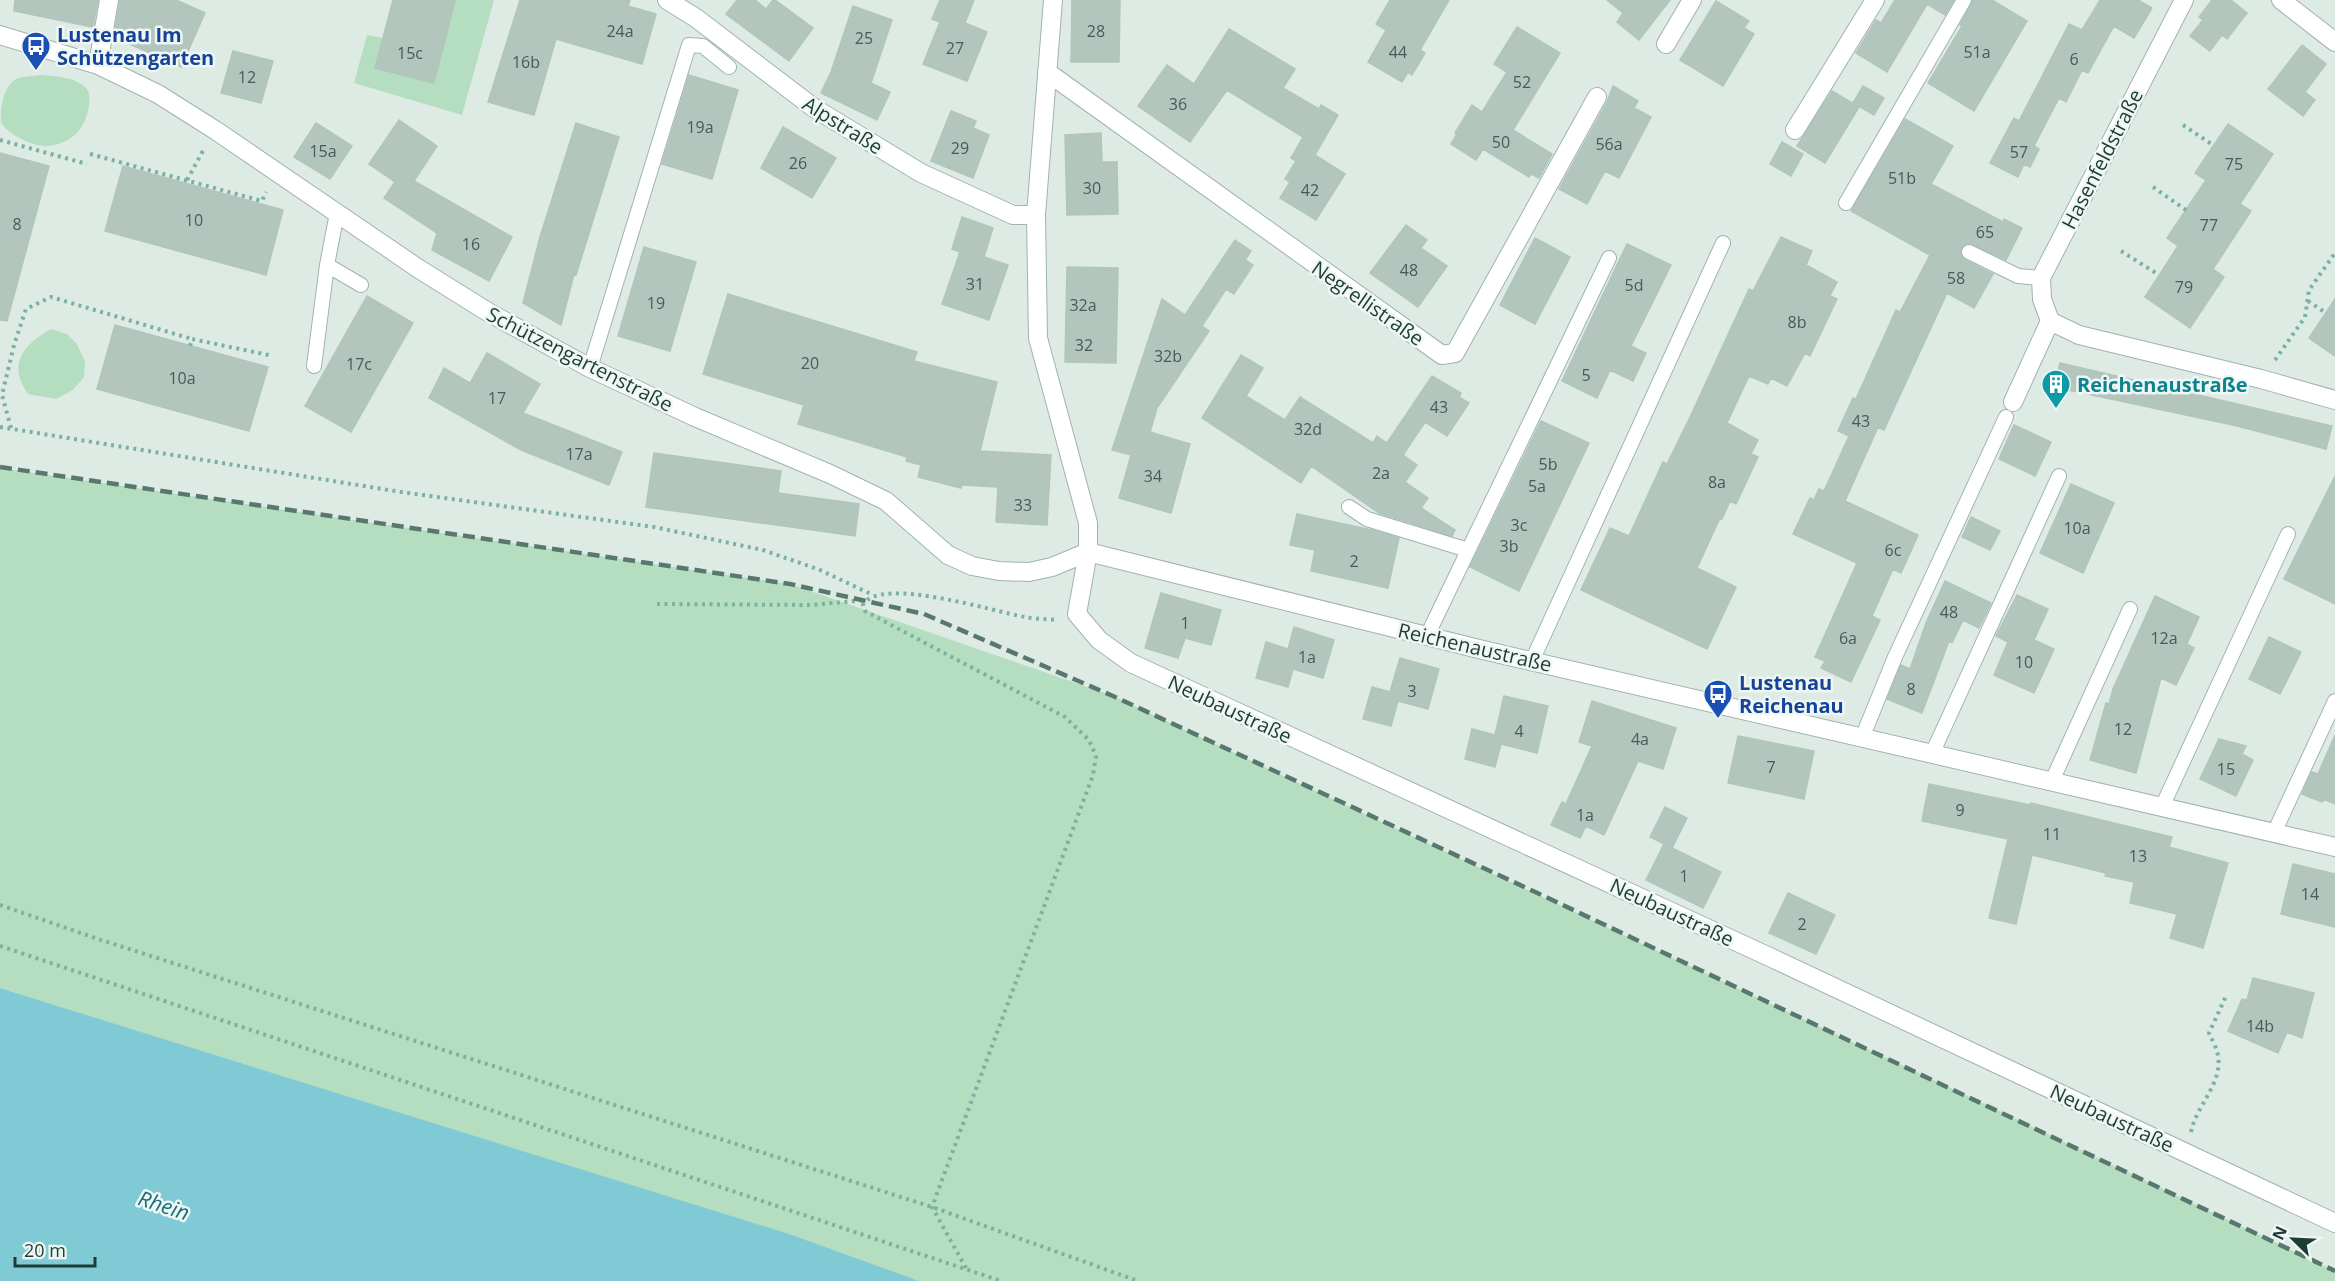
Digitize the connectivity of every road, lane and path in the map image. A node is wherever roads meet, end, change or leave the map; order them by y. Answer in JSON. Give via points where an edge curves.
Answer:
{"nodes":[{"id":1,"x":109,"y":0,"type":"edge"},
{"id":2,"x":667,"y":0,"type":"edge"},
{"id":3,"x":1053,"y":0,"type":"edge"},
{"id":4,"x":1691,"y":0,"type":"edge"},
{"id":5,"x":1875,"y":0,"type":"edge"},
{"id":6,"x":1964,"y":0,"type":"edge"},
{"id":7,"x":2184,"y":0,"type":"edge"},
{"id":8,"x":2281,"y":0,"type":"edge"},
{"id":9,"x":2332,"y":34,"type":"edge"},
{"id":10,"x":0,"y":35,"type":"edge"},
{"id":11,"x":1665,"y":44,"type":"dead end"},
{"id":12,"x":98,"y":65,"type":"junction"},
{"id":13,"x":729,"y":67,"type":"dead end"},
{"id":14,"x":1047,"y":72,"type":"junction"},
{"id":15,"x":1597,"y":97,"type":"dead end"},
{"id":16,"x":2183,"y":125,"type":"dead end"},
{"id":17,"x":215,"y":130,"type":"junction"},
{"id":18,"x":1796,"y":130,"type":"dead end"},
{"id":19,"x":0,"y":140,"type":"edge"},
{"id":20,"x":2213,"y":145,"type":"dead end"},
{"id":21,"x":90,"y":154,"type":"dead end"},
{"id":22,"x":87,"y":164,"type":"dead end"},
{"id":23,"x":276,"y":172,"type":"junction"},
{"id":24,"x":187,"y":180,"type":"junction"},
{"id":25,"x":2153,"y":187,"type":"dead end"},
{"id":26,"x":1846,"y":203,"type":"dead end"},
{"id":27,"x":2186,"y":210,"type":"dead end"},
{"id":28,"x":337,"y":213,"type":"junction"},
{"id":29,"x":1036,"y":215,"type":"junction"},
{"id":30,"x":1723,"y":243,"type":"dead end"},
{"id":31,"x":2121,"y":251,"type":"dead end"},
{"id":32,"x":1970,"y":252,"type":"dead end"},
{"id":33,"x":2335,"y":253,"type":"edge"},
{"id":34,"x":1609,"y":258,"type":"dead end"},
{"id":35,"x":327,"y":265,"type":"junction"},
{"id":36,"x":2159,"y":275,"type":"dead end"},
{"id":37,"x":2041,"y":278,"type":"junction"},
{"id":38,"x":361,"y":285,"type":"dead end"},
{"id":39,"x":2308,"y":302,"type":"junction"},
{"id":40,"x":2326,"y":313,"type":"dead end"},
{"id":41,"x":2050,"y":321,"type":"junction"},
{"id":42,"x":192,"y":339,"type":"junction"},
{"id":43,"x":190,"y":345,"type":"dead end"},
{"id":44,"x":273,"y":356,"type":"dead end"},
{"id":45,"x":314,"y":366,"type":"dead end"},
{"id":46,"x":590,"y":368,"type":"junction"},
{"id":47,"x":2261,"y":378,"type":"junction"},
{"id":48,"x":2335,"y":400,"type":"edge"},
{"id":49,"x":2010,"y":410,"type":"joint"},
{"id":50,"x":0,"y":427,"type":"edge"},
{"id":51,"x":11,"y":428,"type":"junction"},
{"id":52,"x":2059,"y":476,"type":"dead end"},
{"id":53,"x":1349,"y":507,"type":"dead end"},
{"id":54,"x":2288,"y":534,"type":"dead end"},
{"id":55,"x":1468,"y":550,"type":"junction"},
{"id":56,"x":1088,"y":552,"type":"junction"},
{"id":57,"x":874,"y":596,"type":"junction"},
{"id":58,"x":866,"y":600,"type":"junction"},
{"id":59,"x":657,"y":604,"type":"dead end"},
{"id":60,"x":2130,"y":609,"type":"dead end"},
{"id":61,"x":1077,"y":614,"type":"junction"},
{"id":62,"x":1427,"y":636,"type":"junction"},
{"id":63,"x":1532,"y":661,"type":"junction"},
{"id":64,"x":2335,"y":701,"type":"edge"},
{"id":65,"x":1862,"y":738,"type":"junction"},
{"id":66,"x":1932,"y":754,"type":"junction"},
{"id":67,"x":2052,"y":781,"type":"junction"},
{"id":68,"x":2162,"y":807,"type":"junction"},
{"id":69,"x":2274,"y":833,"type":"junction"},
{"id":70,"x":2335,"y":847,"type":"edge"},
{"id":71,"x":0,"y":905,"type":"edge"},
{"id":72,"x":0,"y":946,"type":"edge"},
{"id":73,"x":2226,"y":996,"type":"dead end"},
{"id":74,"x":2187,"y":1153,"type":"junction"},
{"id":75,"x":932,"y":1207,"type":"junction"},
{"id":76,"x":2335,"y":1223,"type":"edge"},
{"id":77,"x":966,"y":1268,"type":"junction"},
{"id":78,"x":1001,"y":1281,"type":"edge"},
{"id":79,"x":1138,"y":1281,"type":"edge"}],
"edges":[{"from":1,"to":12,"type":"street"},
{"from":2,"to":29,"type":"street","name":"Alpstraße","via":[[814,108],[911,167],[1013,215]]},
{"from":3,"to":14,"type":"street"},
{"from":4,"to":11,"type":"street"},
{"from":5,"to":18,"type":"street"},
{"from":6,"to":26,"type":"lane"},
{"from":7,"to":37,"type":"street","name":"Hasenfeldstraße"},
{"from":8,"to":9,"type":"street"},
{"from":10,"to":12,"type":"street","name":"Schützengartenstraße"},
{"from":12,"to":17,"type":"street","name":"Schützengartenstraße","via":[[158,94]]},
{"from":13,"to":46,"type":"lane","via":[[703,46],[689,45]]},
{"from":14,"to":15,"type":"street","name":"Negrellistraße","via":[[1442,356],[1455,352]]},
{"from":14,"to":29,"type":"street"},
{"from":16,"to":20,"type":"path"},
{"from":17,"to":23,"type":"street","name":"Schützengartenstraße"},
{"from":17,"to":24,"type":"path"},
{"from":19,"to":22,"type":"path"},
{"from":21,"to":24,"type":"path"},
{"from":23,"to":24,"type":"path","via":[[262,201]]},
{"from":23,"to":28,"type":"street","name":"Schützengartenstraße"},
{"from":25,"to":27,"type":"path"},
{"from":28,"to":35,"type":"lane"},
{"from":28,"to":46,"type":"street","name":"Schützengartenstraße","via":[[488,312]]},
{"from":29,"to":56,"type":"street","via":[[1038,338],[1088,523]]},
{"from":30,"to":63,"type":"lane"},
{"from":31,"to":36,"type":"path"},
{"from":32,"to":37,"type":"lane","via":[[2018,276]]},
{"from":33,"to":39,"type":"path","via":[[2309,290]]},
{"from":34,"to":55,"type":"lane"},
{"from":35,"to":38,"type":"lane"},
{"from":35,"to":45,"type":"lane"},
{"from":37,"to":41,"type":"street","via":[[2042,299]]},
{"from":39,"to":40,"type":"path"},
{"from":39,"to":47,"type":"path","via":[[2305,317]]},
{"from":41,"to":47,"type":"street","via":[[2079,335]]},
{"from":41,"to":49,"type":"street"},
{"from":42,"to":43,"type":"path"},
{"from":42,"to":44,"type":"path"},
{"from":42,"to":51,"type":"path","via":[[51,297],[26,309],[2,395]]},
{"from":46,"to":56,"type":"street","name":"Schützengartenstraße","via":[[886,501],[948,555],[972,566],[999,572],[1029,572]]},
{"from":47,"to":48,"type":"street"},
{"from":49,"to":65,"type":"lane","via":[[1895,657]]},
{"from":50,"to":51,"type":"path"},
{"from":51,"to":57,"type":"path","via":[[401,492],[654,527],[763,550],[820,570]]},
{"from":52,"to":66,"type":"lane"},
{"from":53,"to":55,"type":"lane","via":[[1367,519]]},
{"from":54,"to":68,"type":"lane"},
{"from":55,"to":62,"type":"lane"},
{"from":56,"to":61,"type":"street"},
{"from":56,"to":62,"type":"street","name":"Reichenaustraße"},
{"from":57,"to":58,"type":"path"},
{"from":57,"to":61,"type":"path","via":[[912,593],[1027,618],[1066,621]]},
{"from":58,"to":59,"type":"path","via":[[812,605]]},
{"from":58,"to":75,"type":"path","via":[[865,611],[1065,717],[1089,740],[1096,756],[1093,776]]},
{"from":60,"to":67,"type":"lane"},
{"from":61,"to":74,"type":"street","name":"Neubaustraße","via":[[1099,640],[1131,663]]},
{"from":62,"to":63,"type":"street","name":"Reichenaustraße"},
{"from":63,"to":65,"type":"street","name":"Reichenaustraße"},
{"from":64,"to":69,"type":"lane"},
{"from":65,"to":66,"type":"street","name":"Reichenaustraße"},
{"from":66,"to":67,"type":"street","name":"Reichenaustraße"},
{"from":67,"to":68,"type":"street","name":"Reichenaustraße"},
{"from":68,"to":69,"type":"street","name":"Reichenaustraße"},
{"from":69,"to":70,"type":"street","name":"Reichenaustraße"},
{"from":71,"to":75,"type":"path"},
{"from":72,"to":77,"type":"path"},
{"from":73,"to":74,"type":"path","via":[[2209,1033],[2218,1057],[2215,1081],[2193,1120]]},
{"from":74,"to":76,"type":"street","name":"Neubaustraße"},
{"from":75,"to":77,"type":"path"},
{"from":75,"to":79,"type":"path"},
{"from":77,"to":78,"type":"path"}]}
